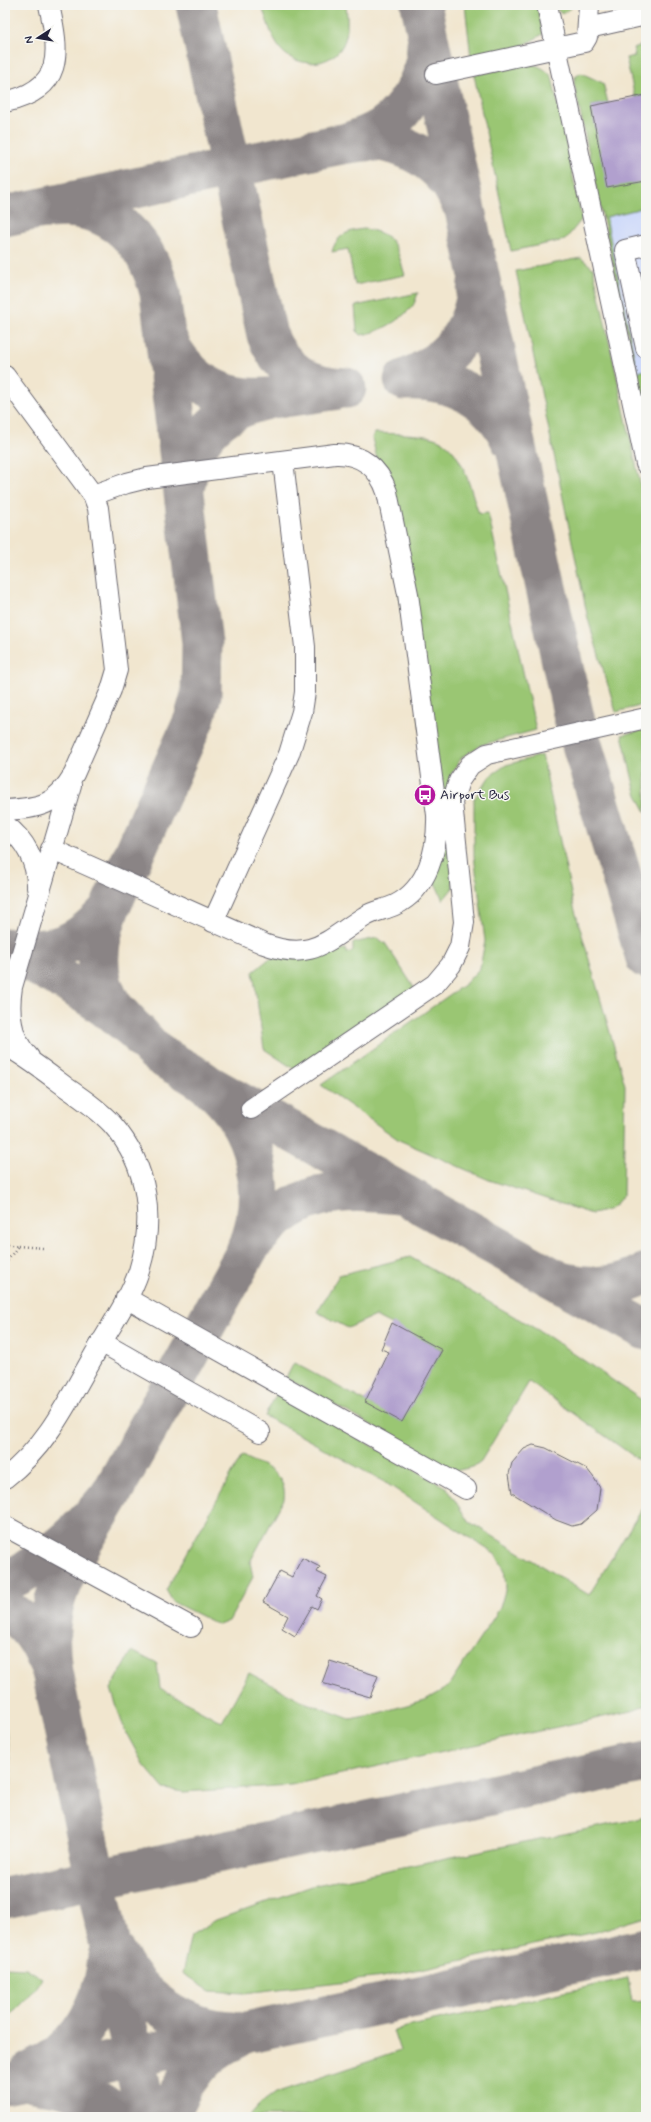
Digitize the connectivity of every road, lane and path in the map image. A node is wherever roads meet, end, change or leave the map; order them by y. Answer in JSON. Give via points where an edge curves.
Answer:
{"nodes":[{"id":1,"x":49,"y":5,"type":"edge"},
{"id":2,"x":547,"y":5,"type":"edge"},
{"id":3,"x":589,"y":5,"type":"edge"},
{"id":4,"x":646,"y":15,"type":"edge"},
{"id":5,"x":587,"y":34,"type":"junction"},
{"id":6,"x":556,"y":48,"type":"junction"},
{"id":7,"x":436,"y":74,"type":"dead end"},
{"id":8,"x":5,"y":102,"type":"edge"},
{"id":9,"x":646,"y":245,"type":"edge"},
{"id":10,"x":646,"y":348,"type":"edge"},
{"id":11,"x":5,"y":376,"type":"edge"},
{"id":12,"x":641,"y":421,"type":"edge"},
{"id":13,"x":283,"y":461,"type":"junction"},
{"id":14,"x":646,"y":464,"type":"edge"},
{"id":15,"x":93,"y":495,"type":"junction"},
{"id":16,"x":646,"y":718,"type":"edge"},
{"id":17,"x":74,"y":774,"type":"junction"},
{"id":18,"x":5,"y":810,"type":"edge"},
{"id":19,"x":5,"y":825,"type":"edge"},
{"id":20,"x":51,"y":849,"type":"junction"},
{"id":21,"x":36,"y":900,"type":"junction"},
{"id":22,"x":213,"y":922,"type":"junction"},
{"id":23,"x":10,"y":979,"type":"edge"},
{"id":24,"x":5,"y":1045,"type":"edge"},
{"id":25,"x":38,"y":1065,"type":"junction"},
{"id":26,"x":251,"y":1109,"type":"dead end"},
{"id":27,"x":5,"y":1244,"type":"edge"},
{"id":28,"x":18,"y":1246,"type":"junction"},
{"id":29,"x":43,"y":1248,"type":"dead end"},
{"id":30,"x":5,"y":1264,"type":"edge"},
{"id":31,"x":126,"y":1298,"type":"junction"},
{"id":32,"x":101,"y":1342,"type":"junction"},
{"id":33,"x":260,"y":1432,"type":"dead end"},
{"id":34,"x":5,"y":1478,"type":"edge"},
{"id":35,"x":466,"y":1488,"type":"dead end"},
{"id":36,"x":6,"y":1526,"type":"edge"},
{"id":37,"x":191,"y":1628,"type":"dead end"}],
"edges":[{"from":1,"to":8,"type":"lane","via":[[57,45],[51,73],[45,82],[29,95]]},
{"from":2,"to":6,"type":"lane"},
{"from":3,"to":5,"type":"lane"},
{"from":4,"to":5,"type":"lane","via":[[593,27]]},
{"from":5,"to":6,"type":"lane","via":[[584,42]]},
{"from":6,"to":7,"type":"lane"},
{"from":6,"to":12,"type":"lane"},
{"from":9,"to":10,"type":"lane","via":[[625,250]]},
{"from":11,"to":15,"type":"lane"},
{"from":12,"to":14,"type":"lane"},
{"from":13,"to":15,"type":"lane","via":[[147,478]]},
{"from":13,"to":22,"type":"lane","via":[[305,647],[304,699],[289,754]]},
{"from":13,"to":22,"type":"lane","via":[[335,454],[351,455],[369,464],[384,483],[408,594],[437,815],[436,842],[427,871],[404,900],[392,907],[368,914],[315,948],[298,952],[274,948]]},
{"from":15,"to":17,"type":"lane","via":[[98,508],[116,670],[111,690]]},
{"from":16,"to":26,"type":"lane","via":[[487,754],[470,765],[459,780],[452,802],[464,922],[460,947],[451,965],[435,984]]},
{"from":17,"to":18,"type":"lane","via":[[66,787],[50,802],[30,809]]},
{"from":17,"to":20,"type":"lane"},
{"from":19,"to":21,"type":"lane","via":[[20,840],[30,856],[36,875]]},
{"from":20,"to":21,"type":"lane"},
{"from":20,"to":22,"type":"lane"},
{"from":21,"to":23,"type":"lane"},
{"from":23,"to":25,"type":"lane","via":[[11,1023],[18,1043]]},
{"from":24,"to":25,"type":"lane"},
{"from":25,"to":31,"type":"lane","via":[[103,1116],[122,1136],[137,1162],[146,1192],[148,1222],[138,1272]]},
{"from":27,"to":28,"type":"path"},
{"from":28,"to":29,"type":"path"},
{"from":28,"to":30,"type":"path"},
{"from":31,"to":32,"type":"lane"},
{"from":31,"to":35,"type":"lane"},
{"from":32,"to":33,"type":"lane"},
{"from":32,"to":34,"type":"lane","via":[[47,1436],[28,1459]]},
{"from":36,"to":37,"type":"lane"}]}
